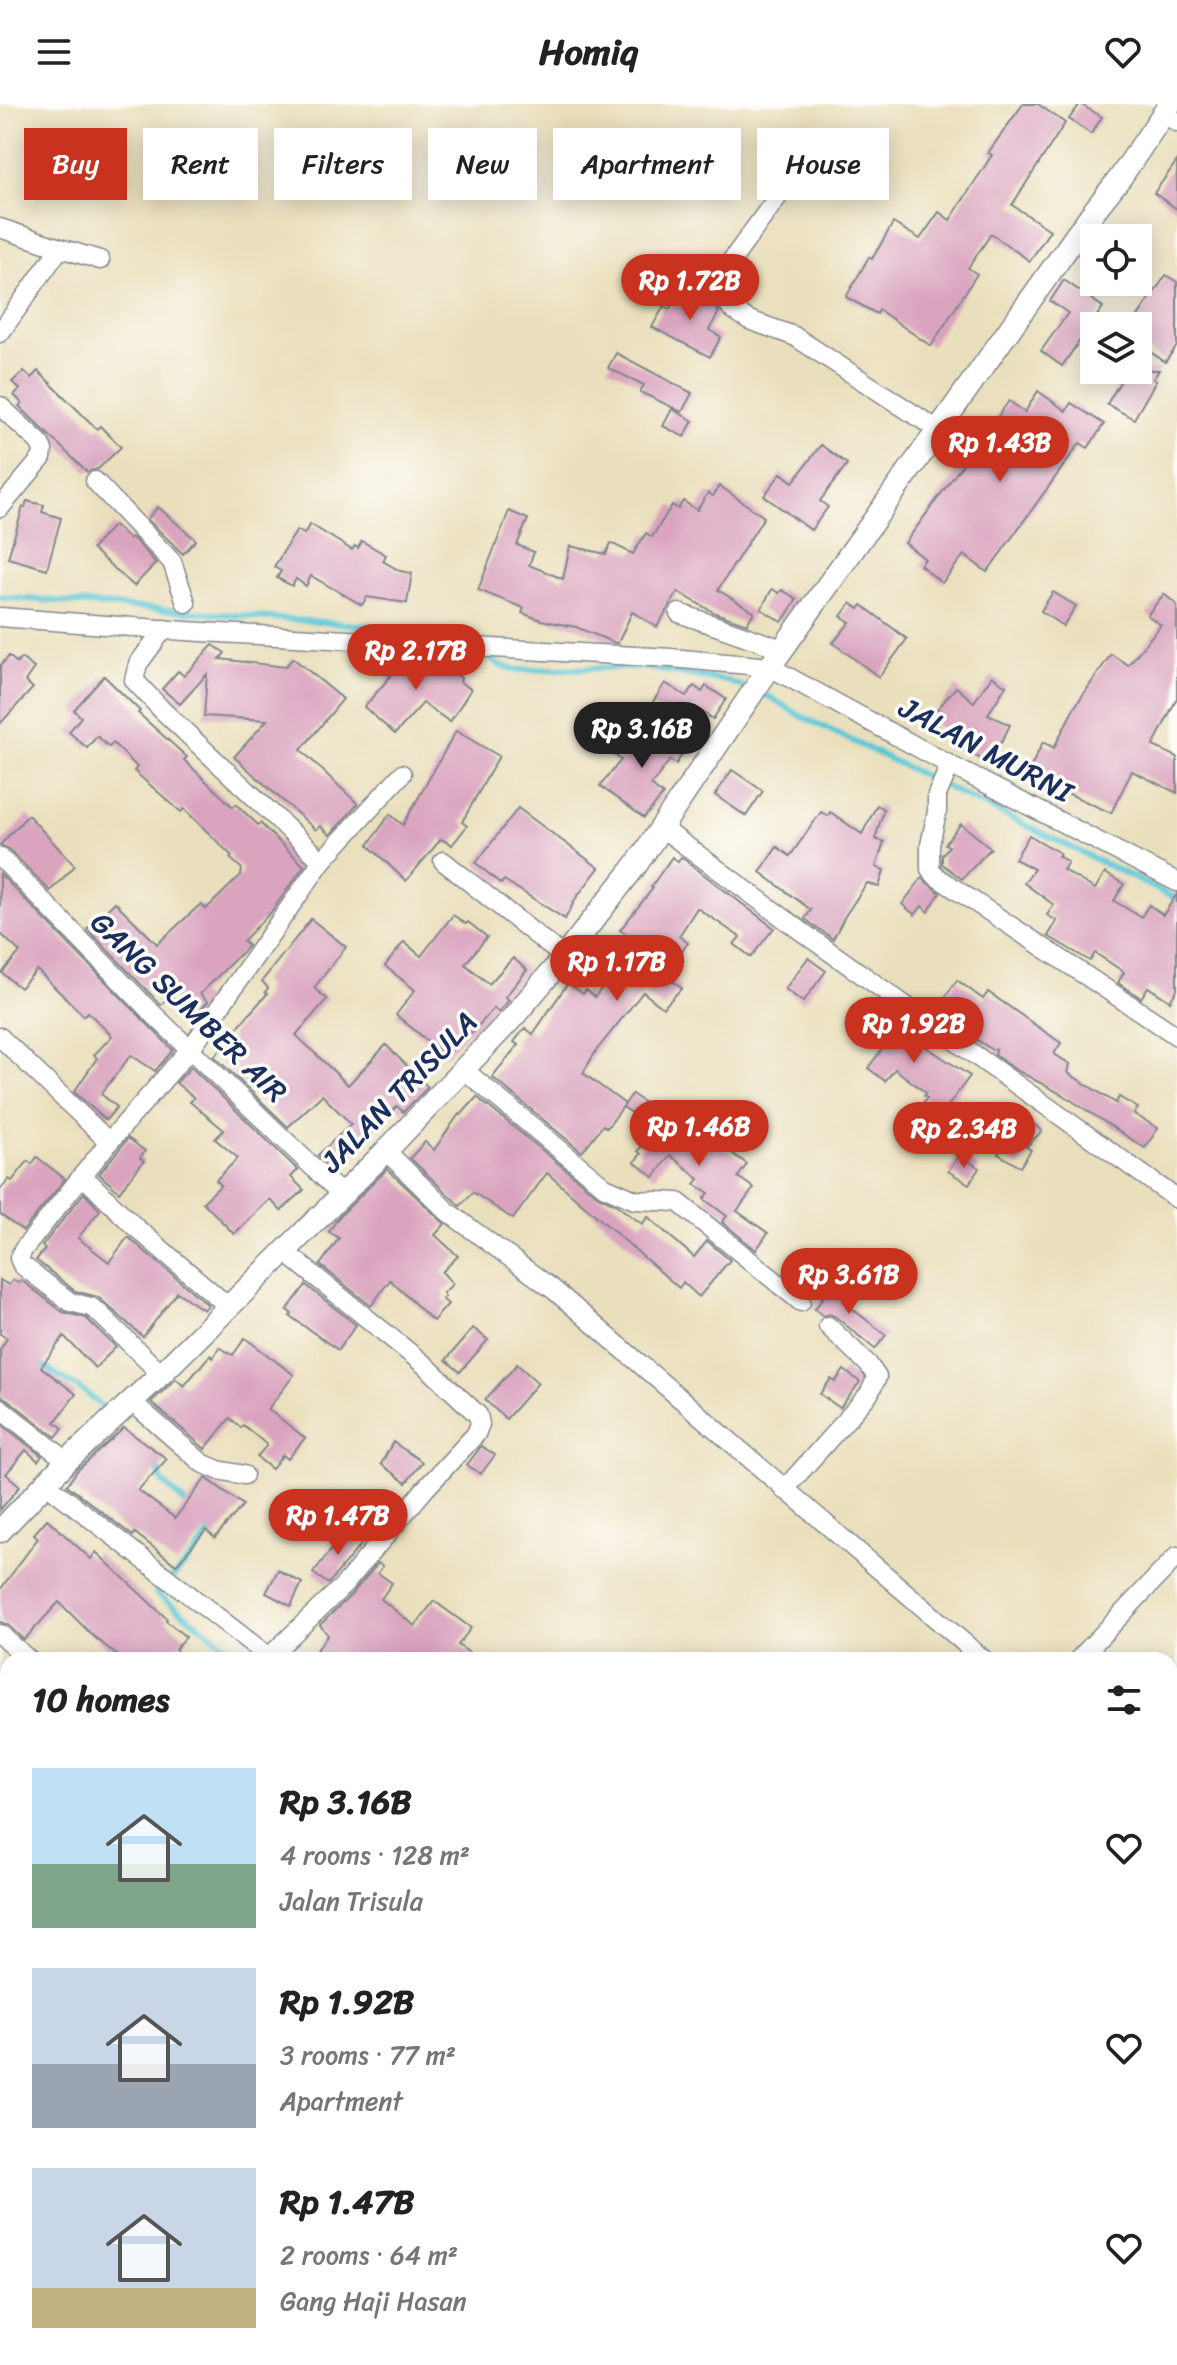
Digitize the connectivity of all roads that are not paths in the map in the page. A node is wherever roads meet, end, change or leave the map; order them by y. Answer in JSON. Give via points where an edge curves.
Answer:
{"nodes":[{"id":1,"x":1170,"y":113,"type":"edge"},
{"id":2,"x":775,"y":200,"type":"edge"},
{"id":3,"x":0,"y":228,"type":"edge"},
{"id":4,"x":60,"y":248,"type":"junction"},
{"id":5,"x":100,"y":260,"type":"dead end"},
{"id":6,"x":0,"y":333,"type":"edge"},
{"id":7,"x":0,"y":406,"type":"edge"},
{"id":8,"x":938,"y":430,"type":"junction"},
{"id":9,"x":95,"y":481,"type":"dead end"},
{"id":10,"x":0,"y":508,"type":"edge"},
{"id":11,"x":186,"y":603,"type":"dead end"},
{"id":12,"x":679,"y":613,"type":"dead end"},
{"id":13,"x":0,"y":617,"type":"edge"},
{"id":14,"x":164,"y":629,"type":"junction"},
{"id":15,"x":770,"y":667,"type":"junction"},
{"id":16,"x":947,"y":770,"type":"junction"},
{"id":17,"x":402,"y":774,"type":"dead end"},
{"id":18,"x":662,"y":828,"type":"junction"},
{"id":19,"x":0,"y":857,"type":"edge"},
{"id":20,"x":322,"y":861,"type":"junction"},
{"id":21,"x":443,"y":861,"type":"dead end"},
{"id":22,"x":1177,"y":882,"type":"edge"},
{"id":23,"x":564,"y":957,"type":"junction"},
{"id":24,"x":1177,"y":1036,"type":"edge"},
{"id":25,"x":0,"y":1037,"type":"edge"},
{"id":26,"x":191,"y":1048,"type":"junction"},
{"id":27,"x":464,"y":1070,"type":"junction"},
{"id":28,"x":109,"y":1142,"type":"junction"},
{"id":29,"x":386,"y":1151,"type":"junction"},
{"id":30,"x":82,"y":1175,"type":"junction"},
{"id":31,"x":342,"y":1195,"type":"junction"},
{"id":32,"x":1177,"y":1199,"type":"edge"},
{"id":33,"x":285,"y":1252,"type":"junction"},
{"id":34,"x":801,"y":1302,"type":"dead end"},
{"id":35,"x":229,"y":1307,"type":"junction"},
{"id":36,"x":828,"y":1326,"type":"dead end"},
{"id":37,"x":161,"y":1374,"type":"junction"},
{"id":38,"x":0,"y":1408,"type":"edge"},
{"id":39,"x":119,"y":1412,"type":"junction"},
{"id":40,"x":67,"y":1461,"type":"junction"},
{"id":41,"x":244,"y":1475,"type":"dead end"},
{"id":42,"x":45,"y":1483,"type":"junction"},
{"id":43,"x":784,"y":1490,"type":"junction"},
{"id":44,"x":0,"y":1531,"type":"edge"},
{"id":45,"x":1177,"y":1556,"type":"edge"},
{"id":46,"x":0,"y":1634,"type":"edge"},
{"id":47,"x":20,"y":1652,"type":"edge"},
{"id":48,"x":263,"y":1652,"type":"edge"},
{"id":49,"x":277,"y":1652,"type":"edge"},
{"id":50,"x":975,"y":1652,"type":"edge"},
{"id":51,"x":1086,"y":1652,"type":"edge"}],
"edges":[{"from":1,"to":8,"type":"street"},
{"from":2,"to":8,"type":"street","via":[[723,281],[732,309],[794,336]]},
{"from":3,"to":4,"type":"street"},
{"from":4,"to":5,"type":"street"},
{"from":4,"to":6,"type":"street"},
{"from":7,"to":10,"type":"street","via":[[43,450]]},
{"from":8,"to":15,"type":"street"},
{"from":9,"to":11,"type":"street","via":[[172,562]]},
{"from":12,"to":15,"type":"street"},
{"from":13,"to":14,"type":"street"},
{"from":14,"to":15,"type":"street"},
{"from":14,"to":20,"type":"street","via":[[138,664],[134,680]]},
{"from":15,"to":16,"type":"street","name":"JALAN MURNI"},
{"from":15,"to":18,"type":"street","name":"JALAN TRISULA"},
{"from":16,"to":22,"type":"street","name":"JALAN MURNI"},
{"from":16,"to":24,"type":"street","via":[[937,795],[930,869]]},
{"from":17,"to":20,"type":"street"},
{"from":18,"to":23,"type":"street","name":"JALAN TRISULA"},
{"from":18,"to":32,"type":"street"},
{"from":19,"to":26,"type":"street","name":"GANG SUMBER AIR"},
{"from":20,"to":26,"type":"street"},
{"from":21,"to":23,"type":"street"},
{"from":23,"to":27,"type":"street","name":"JALAN TRISULA"},
{"from":25,"to":28,"type":"street"},
{"from":26,"to":28,"type":"street"},
{"from":26,"to":31,"type":"street","name":"GANG SUMBER AIR"},
{"from":27,"to":29,"type":"street","name":"JALAN TRISULA"},
{"from":27,"to":34,"type":"street","via":[[605,1187],[635,1200],[678,1202]]},
{"from":28,"to":30,"type":"street"},
{"from":29,"to":31,"type":"street","name":"JALAN TRISULA"},
{"from":29,"to":43,"type":"street","via":[[448,1212],[554,1290]]},
{"from":30,"to":35,"type":"street"},
{"from":30,"to":37,"type":"street","via":[[19,1258],[70,1302],[99,1313]]},
{"from":31,"to":33,"type":"street","name":"JALAN TRISULA"},
{"from":33,"to":35,"type":"street","name":"JALAN TRISULA"},
{"from":33,"to":49,"type":"street","via":[[426,1366],[478,1415],[480,1424],[344,1585]]},
{"from":35,"to":37,"type":"street","name":"JALAN TRISULA"},
{"from":36,"to":43,"type":"street","via":[[877,1377],[869,1394]]},
{"from":37,"to":39,"type":"street","name":"JALAN TRISULA"},
{"from":38,"to":40,"type":"street"},
{"from":39,"to":40,"type":"street","name":"JALAN TRISULA"},
{"from":39,"to":41,"type":"street","via":[[202,1463]]},
{"from":40,"to":42,"type":"street","name":"JALAN TRISULA"},
{"from":42,"to":44,"type":"street","name":"JALAN TRISULA"},
{"from":42,"to":48,"type":"street"},
{"from":43,"to":50,"type":"street"},
{"from":45,"to":51,"type":"street"},
{"from":46,"to":47,"type":"street"}]}
